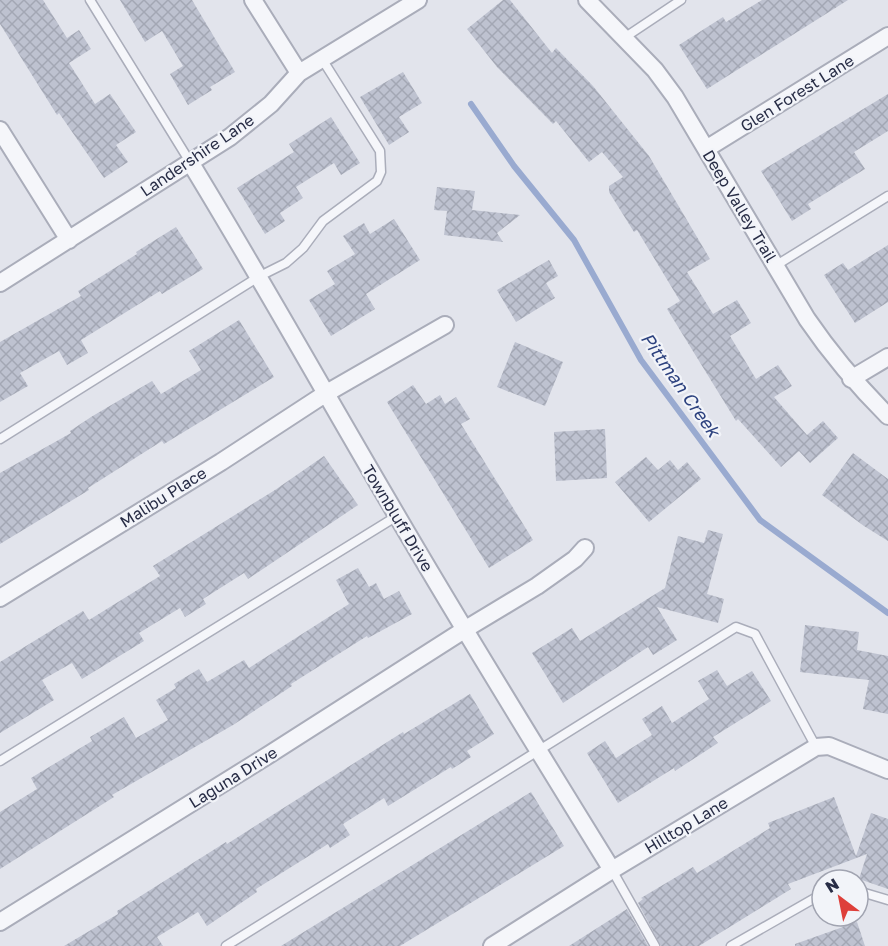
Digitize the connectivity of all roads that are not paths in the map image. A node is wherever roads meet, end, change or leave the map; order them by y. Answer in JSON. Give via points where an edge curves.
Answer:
{"nodes":[{"id":1,"x":90,"y":0,"type":"edge"},
{"id":2,"x":253,"y":0,"type":"edge"},
{"id":3,"x":418,"y":0,"type":"edge"},
{"id":4,"x":587,"y":0,"type":"edge"},
{"id":5,"x":681,"y":0,"type":"edge"},
{"id":6,"x":888,"y":36,"type":"edge"},
{"id":7,"x":624,"y":38,"type":"junction"},
{"id":8,"x":322,"y":59,"type":"junction"},
{"id":9,"x":299,"y":73,"type":"junction"},
{"id":10,"x":0,"y":130,"type":"edge"},
{"id":11,"x":706,"y":149,"type":"junction"},
{"id":12,"x":190,"y":162,"type":"junction"},
{"id":13,"x":888,"y":196,"type":"edge"},
{"id":14,"x":69,"y":240,"type":"junction"},
{"id":15,"x":775,"y":266,"type":"junction"},
{"id":16,"x":260,"y":276,"type":"junction"},
{"id":17,"x":0,"y":283,"type":"edge"},
{"id":18,"x":445,"y":324,"type":"dead end"},
{"id":19,"x":888,"y":357,"type":"edge"},
{"id":20,"x":851,"y":379,"type":"junction"},
{"id":21,"x":325,"y":394,"type":"junction"},
{"id":22,"x":888,"y":416,"type":"edge"},
{"id":23,"x":0,"y":439,"type":"edge"},
{"id":24,"x":397,"y":516,"type":"junction"},
{"id":25,"x":585,"y":548,"type":"dead end"},
{"id":26,"x":0,"y":598,"type":"edge"},
{"id":27,"x":464,"y":630,"type":"junction"},
{"id":28,"x":816,"y":747,"type":"junction"},
{"id":29,"x":539,"y":752,"type":"junction"},
{"id":30,"x":0,"y":762,"type":"edge"},
{"id":31,"x":888,"y":770,"type":"edge"},
{"id":32,"x":612,"y":870,"type":"junction"},
{"id":33,"x":870,"y":895,"type":"edge"},
{"id":34,"x":888,"y":900,"type":"edge"},
{"id":35,"x":810,"y":901,"type":"edge"},
{"id":36,"x":0,"y":922,"type":"edge"},
{"id":37,"x":226,"y":946,"type":"edge"},
{"id":38,"x":492,"y":946,"type":"edge"},
{"id":39,"x":655,"y":946,"type":"edge"},
{"id":40,"x":731,"y":946,"type":"edge"}],
"edges":[{"from":1,"to":12,"type":"lane"},
{"from":2,"to":9,"type":"street"},
{"from":3,"to":8,"type":"street","name":"Landershire Lane"},
{"from":4,"to":7,"type":"street","name":"Deep Valley Trail"},
{"from":5,"to":7,"type":"lane"},
{"from":6,"to":11,"type":"street","name":"Glen Forest Lane"},
{"from":7,"to":11,"type":"street","name":"Deep Valley Trail","via":[[655,70]]},
{"from":8,"to":9,"type":"street","name":"Landershire Lane"},
{"from":8,"to":16,"type":"lane","via":[[380,151],[381,172],[377,182],[323,221],[286,263]]},
{"from":9,"to":12,"type":"street","name":"Landershire Lane","via":[[271,104]]},
{"from":10,"to":14,"type":"street"},
{"from":11,"to":15,"type":"street","name":"Deep Valley Trail"},
{"from":12,"to":14,"type":"street","name":"Landershire Lane"},
{"from":12,"to":16,"type":"street","name":"Townbluff Drive"},
{"from":13,"to":15,"type":"lane"},
{"from":14,"to":17,"type":"street","name":"Landershire Lane"},
{"from":15,"to":20,"type":"street","name":"Deep Valley Trail","via":[[830,354]]},
{"from":16,"to":21,"type":"street","name":"Townbluff Drive"},
{"from":16,"to":23,"type":"lane"},
{"from":18,"to":21,"type":"street","name":"Malibu Place"},
{"from":19,"to":20,"type":"street"},
{"from":20,"to":22,"type":"street","name":"Deep Valley Trail"},
{"from":21,"to":24,"type":"street","name":"Townbluff Drive"},
{"from":21,"to":26,"type":"street","name":"Malibu Place"},
{"from":24,"to":27,"type":"street","name":"Townbluff Drive"},
{"from":24,"to":30,"type":"lane"},
{"from":25,"to":27,"type":"street","name":"Laguna Drive","via":[[537,586]]},
{"from":27,"to":29,"type":"street","name":"Townbluff Drive"},
{"from":27,"to":36,"type":"street","name":"Laguna Drive"},
{"from":28,"to":29,"type":"lane","via":[[755,634],[736,627]]},
{"from":28,"to":31,"type":"street","via":[[829,746]]},
{"from":28,"to":32,"type":"street","name":"Hilltop Lane"},
{"from":29,"to":32,"type":"street","name":"Townbluff Drive"},
{"from":29,"to":37,"type":"lane"},
{"from":32,"to":38,"type":"street","name":"Hilltop Lane"},
{"from":32,"to":39,"type":"lane"},
{"from":33,"to":34,"type":"lane"},
{"from":35,"to":40,"type":"lane"}]}
